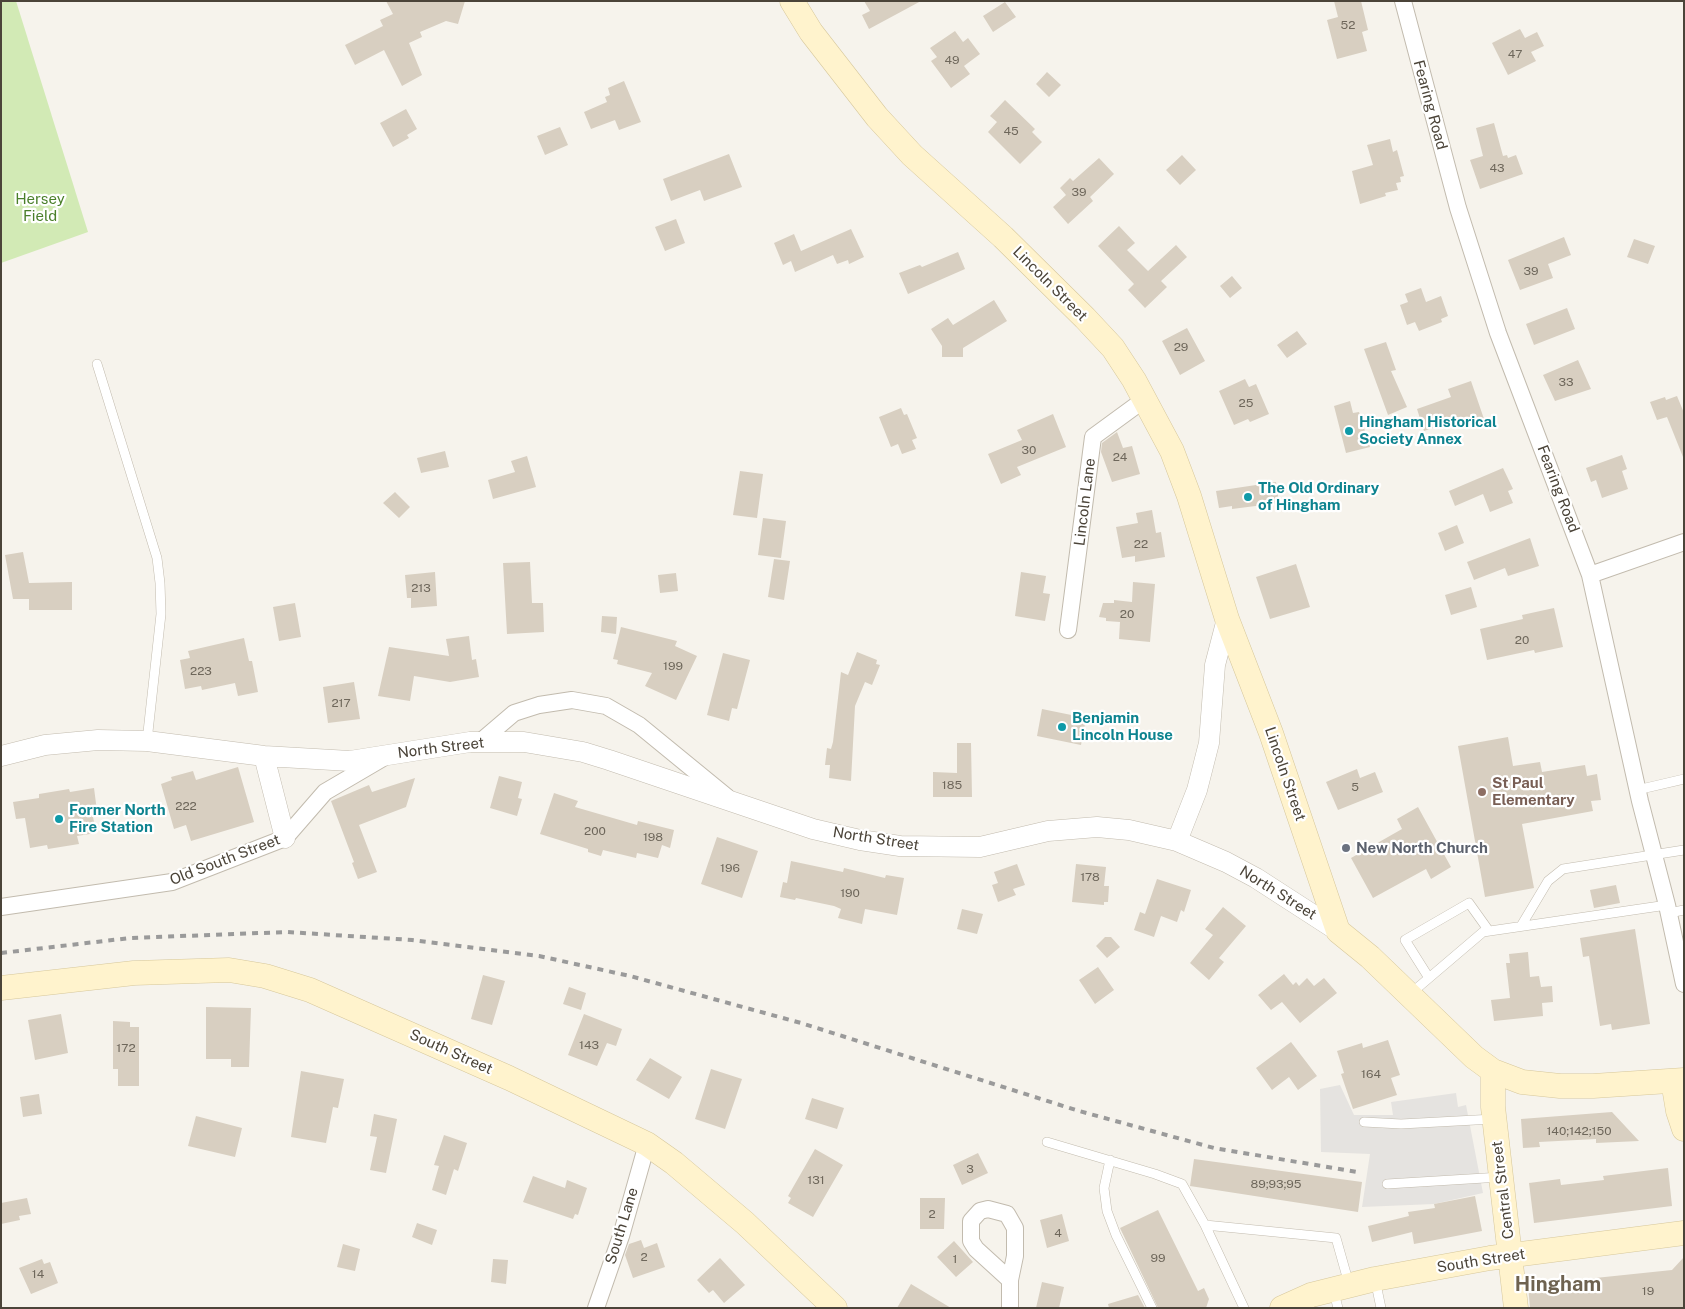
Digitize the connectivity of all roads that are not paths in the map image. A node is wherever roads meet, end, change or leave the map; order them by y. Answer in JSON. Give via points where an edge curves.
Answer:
{"nodes":[{"id":1,"x":792,"y":1,"type":"edge"},
{"id":2,"x":1403,"y":1,"type":"edge"},
{"id":3,"x":97,"y":364,"type":"dead end"},
{"id":4,"x":1145,"y":399,"type":"junction"},
{"id":5,"x":1684,"y":542,"type":"edge"},
{"id":6,"x":1590,"y":575,"type":"junction"},
{"id":7,"x":1227,"y":619,"type":"junction"},
{"id":8,"x":1068,"y":630,"type":"dead end"},
{"id":9,"x":147,"y":741,"type":"junction"},
{"id":10,"x":480,"y":742,"type":"junction"},
{"id":11,"x":389,"y":754,"type":"junction"},
{"id":12,"x":1,"y":756,"type":"edge"},
{"id":13,"x":264,"y":756,"type":"junction"},
{"id":14,"x":1684,"y":779,"type":"edge"},
{"id":15,"x":1637,"y":790,"type":"junction"},
{"id":16,"x":730,"y":800,"type":"junction"},
{"id":17,"x":285,"y":838,"type":"junction"},
{"id":18,"x":1177,"y":841,"type":"junction"},
{"id":19,"x":1684,"y":850,"type":"edge"},
{"id":20,"x":1655,"y":856,"type":"junction"},
{"id":21,"x":1,"y":907,"type":"edge"},
{"id":22,"x":1673,"y":909,"type":"edge"},
{"id":23,"x":1521,"y":926,"type":"junction"},
{"id":24,"x":1338,"y":930,"type":"junction"},
{"id":25,"x":1489,"y":931,"type":"junction"},
{"id":26,"x":1429,"y":978,"type":"junction"},
{"id":27,"x":1684,"y":984,"type":"edge"},
{"id":28,"x":1,"y":988,"type":"edge"},
{"id":29,"x":1409,"y":995,"type":"junction"},
{"id":30,"x":1493,"y":1071,"type":"junction"},
{"id":31,"x":1678,"y":1080,"type":"edge"},
{"id":32,"x":1494,"y":1119,"type":"junction"},
{"id":33,"x":1364,"y":1122,"type":"dead end"},
{"id":34,"x":1684,"y":1129,"type":"edge"},
{"id":35,"x":1047,"y":1142,"type":"dead end"},
{"id":36,"x":646,"y":1144,"type":"junction"},
{"id":37,"x":1110,"y":1160,"type":"junction"},
{"id":38,"x":1501,"y":1177,"type":"junction"},
{"id":39,"x":1387,"y":1184,"type":"dead end"},
{"id":40,"x":1205,"y":1225,"type":"junction"},
{"id":41,"x":1684,"y":1233,"type":"edge"},
{"id":42,"x":1510,"y":1257,"type":"junction"},
{"id":43,"x":1375,"y":1279,"type":"junction"},
{"id":44,"x":1010,"y":1280,"type":"dead end"},
{"id":45,"x":1340,"y":1294,"type":"edge"},
{"id":46,"x":596,"y":1308,"type":"edge"},
{"id":47,"x":835,"y":1308,"type":"edge"},
{"id":48,"x":1010,"y":1308,"type":"edge"},
{"id":49,"x":1152,"y":1308,"type":"edge"},
{"id":50,"x":1244,"y":1308,"type":"edge"},
{"id":51,"x":1282,"y":1308,"type":"edge"},
{"id":52,"x":1381,"y":1308,"type":"edge"},
{"id":53,"x":1516,"y":1308,"type":"edge"}],
"edges":[{"from":1,"to":4,"type":"main road","name":"Lincoln Street","via":[[811,32],[878,117],[912,155],[1003,237],[1085,318],[1113,348]]},
{"from":2,"to":6,"type":"street","name":"Fearing Road","via":[[1458,208],[1498,334]]},
{"from":3,"to":9,"type":"lane","via":[[154,548],[160,583],[161,614]]},
{"from":4,"to":7,"type":"main road","name":"Lincoln Street","via":[[1172,451],[1189,496]]},
{"from":4,"to":8,"type":"street","name":"Lincoln Lane","via":[[1093,436]]},
{"from":5,"to":6,"type":"street"},
{"from":6,"to":15,"type":"street","name":"Fearing Road"},
{"from":7,"to":18,"type":"street","via":[[1215,665],[1209,743],[1197,790]]},
{"from":7,"to":24,"type":"main road","name":"Lincoln Street","via":[[1271,733]]},
{"from":9,"to":12,"type":"street","name":"North Street","via":[[70,741]]},
{"from":9,"to":13,"type":"street","name":"North Street"},
{"from":10,"to":11,"type":"street","name":"North Street"},
{"from":10,"to":16,"type":"street","name":"North Street","via":[[524,742],[583,752]]},
{"from":10,"to":16,"type":"street","via":[[514,713],[538,705],[572,700],[606,706],[639,726]]},
{"from":11,"to":13,"type":"street","name":"North Street","via":[[350,760]]},
{"from":11,"to":17,"type":"street","name":"Old South Street","via":[[325,792]]},
{"from":13,"to":17,"type":"street"},
{"from":14,"to":15,"type":"lane"},
{"from":15,"to":20,"type":"street","name":"Fearing Road"},
{"from":16,"to":18,"type":"street","name":"North Street","via":[[813,829],[900,846],[980,848],[1048,831],[1097,828],[1129,830]]},
{"from":17,"to":21,"type":"street","name":"Old South Street","via":[[172,882]]},
{"from":18,"to":24,"type":"street","name":"North Street","via":[[1256,878]]},
{"from":19,"to":20,"type":"lane"},
{"from":20,"to":22,"type":"street","name":"Fearing Road"},
{"from":20,"to":23,"type":"lane","via":[[1563,869],[1548,881]]},
{"from":22,"to":23,"type":"lane"},
{"from":22,"to":27,"type":"street","name":"Fearing Road"},
{"from":23,"to":25,"type":"lane"},
{"from":24,"to":29,"type":"main road","name":"North Street"},
{"from":25,"to":26,"type":"lane"},
{"from":25,"to":26,"type":"lane","via":[[1469,903],[1405,940]]},
{"from":26,"to":29,"type":"lane"},
{"from":28,"to":36,"type":"main road","name":"South Street","via":[[186,970],[229,970],[265,976],[358,1010]]},
{"from":29,"to":30,"type":"main road","name":"North Street"},
{"from":30,"to":31,"type":"main road","name":"North Street","via":[[1522,1082],[1560,1086]]},
{"from":30,"to":32,"type":"main road","name":"Central Street"},
{"from":31,"to":34,"type":"main road","via":[[1678,1111]]},
{"from":32,"to":33,"type":"lane","via":[[1401,1124]]},
{"from":32,"to":38,"type":"main road","name":"Central Street"},
{"from":35,"to":37,"type":"lane"},
{"from":36,"to":46,"type":"street","name":"South Lane","via":[[621,1236]]},
{"from":36,"to":47,"type":"main road","name":"South Street","via":[[674,1163],[745,1223]]},
{"from":37,"to":40,"type":"lane","via":[[1182,1184]]},
{"from":37,"to":49,"type":"lane","via":[[1104,1188],[1107,1210]]},
{"from":38,"to":39,"type":"lane"},
{"from":38,"to":42,"type":"main road","name":"Central Street"},
{"from":40,"to":45,"type":"lane","via":[[1336,1238]]},
{"from":40,"to":50,"type":"lane"},
{"from":41,"to":42,"type":"main road","name":"South Street"},
{"from":42,"to":43,"type":"main road","name":"South Street"},
{"from":42,"to":53,"type":"main road","name":"Central Street"},
{"from":43,"to":45,"type":"main road","name":"South Street"},
{"from":43,"to":52,"type":"lane"},
{"from":44,"to":48,"type":"street"},
{"from":45,"to":51,"type":"main road","name":"South Street"}]}
